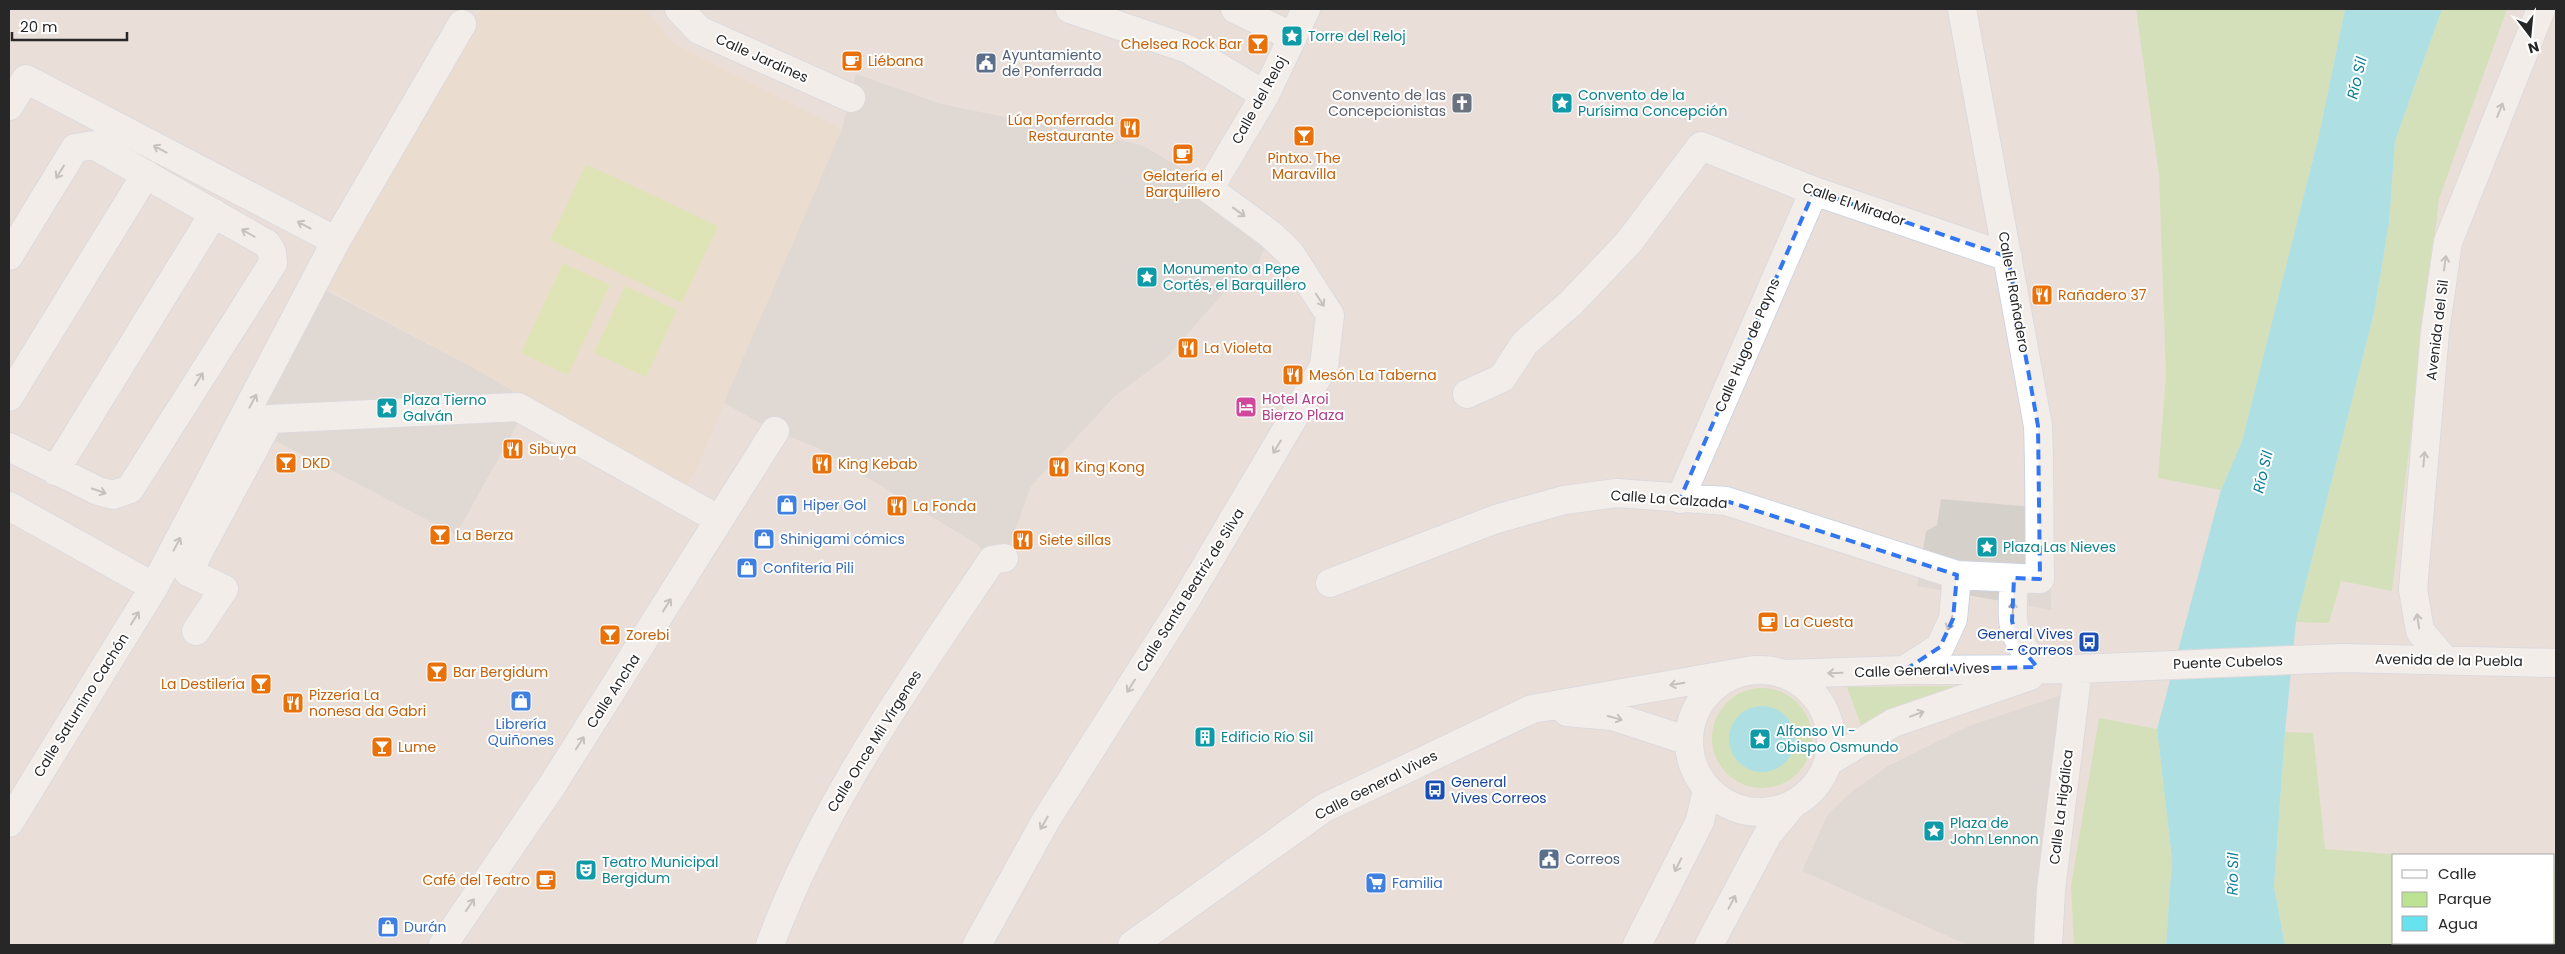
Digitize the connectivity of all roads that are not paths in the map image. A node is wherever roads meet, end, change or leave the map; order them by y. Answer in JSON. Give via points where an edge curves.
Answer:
{"nodes":[{"id":1,"x":679,"y":9,"type":"edge"},
{"id":2,"x":1070,"y":9,"type":"edge"},
{"id":3,"x":1235,"y":9,"type":"edge"},
{"id":4,"x":1306,"y":9,"type":"edge"},
{"id":5,"x":1962,"y":9,"type":"edge"},
{"id":6,"x":2541,"y":9,"type":"edge"},
{"id":7,"x":462,"y":24,"type":"dead end"},
{"id":8,"x":1293,"y":37,"type":"junction"},
{"id":9,"x":1265,"y":95,"type":"junction"},
{"id":10,"x":851,"y":98,"type":"dead end"},
{"id":11,"x":9,"y":106,"type":"edge"},
{"id":12,"x":146,"y":174,"type":"junction"},
{"id":13,"x":1209,"y":189,"type":"joint"},
{"id":14,"x":1814,"y":191,"type":"junction"},
{"id":15,"x":214,"y":213,"type":"junction"},
{"id":16,"x":336,"y":241,"type":"junction"},
{"id":17,"x":9,"y":256,"type":"edge"},
{"id":18,"x":2008,"y":257,"type":"junction"},
{"id":19,"x":1467,"y":394,"type":"dead end"},
{"id":20,"x":9,"y":397,"type":"edge"},
{"id":21,"x":775,"y":431,"type":"dead end"},
{"id":22,"x":9,"y":447,"type":"edge"},
{"id":23,"x":55,"y":471,"type":"junction"},
{"id":24,"x":1680,"y":499,"type":"junction"},
{"id":25,"x":9,"y":506,"type":"edge"},
{"id":26,"x":718,"y":519,"type":"junction"},
{"id":27,"x":1004,"y":558,"type":"dead end"},
{"id":28,"x":1957,"y":575,"type":"junction"},
{"id":29,"x":2027,"y":579,"type":"junction"},
{"id":30,"x":1330,"y":583,"type":"dead end"},
{"id":31,"x":154,"y":587,"type":"junction"},
{"id":32,"x":196,"y":631,"type":"dead end"},
{"id":33,"x":2342,"y":658,"type":"joint"},
{"id":34,"x":2445,"y":660,"type":"junction"},
{"id":35,"x":2556,"y":662,"type":"edge"},
{"id":36,"x":2114,"y":667,"type":"joint"},
{"id":37,"x":2058,"y":668,"type":"junction"},
{"id":38,"x":1904,"y":670,"type":"junction"},
{"id":39,"x":1742,"y":672,"type":"junction"},
{"id":40,"x":1785,"y":674,"type":"junction"},
{"id":41,"x":1532,"y":709,"type":"junction"},
{"id":42,"x":1689,"y":741,"type":"junction"},
{"id":43,"x":1828,"y":762,"type":"junction"},
{"id":44,"x":1707,"y":789,"type":"junction"},
{"id":45,"x":1793,"y":804,"type":"junction"},
{"id":46,"x":9,"y":823,"type":"edge"},
{"id":47,"x":443,"y":945,"type":"edge"},
{"id":48,"x":770,"y":945,"type":"edge"},
{"id":49,"x":977,"y":945,"type":"edge"},
{"id":50,"x":1132,"y":945,"type":"edge"},
{"id":51,"x":1637,"y":945,"type":"edge"},
{"id":52,"x":1709,"y":945,"type":"edge"},
{"id":53,"x":2048,"y":945,"type":"edge"}],
"edges":[{"from":1,"to":10,"type":"street","name":"Calle Jardines","via":[[699,30]]},
{"from":2,"to":9,"type":"street","via":[[1188,49]]},
{"from":3,"to":8,"type":"street"},
{"from":4,"to":8,"type":"street","name":"Calle del Reloj"},
{"from":5,"to":18,"type":"street","name":"Calle El Rañadero"},
{"from":34,"to":6,"type":"street","name":"Avenida del Sil","one_way":true,"via":[[2420,631],[2413,589],[2435,332],[2448,242]]},
{"from":7,"to":16,"type":"street","name":"Calle Saturnino Cachón"},
{"from":8,"to":9,"type":"street","name":"Calle del Reloj"},
{"from":9,"to":13,"type":"street","name":"Calle del Reloj"},
{"from":16,"to":11,"type":"street","one_way":true,"via":[[26,79]]},
{"from":12,"to":15,"type":"street"},
{"from":12,"to":17,"type":"street","one_way":true,"via":[[94,145],[75,148]]},
{"from":12,"to":20,"type":"street"},
{"from":13,"to":49,"type":"street","name":"Calle Santa Beatriz de Silva","one_way":true,"via":[[1270,234],[1290,253],[1330,315],[1324,366],[1187,598],[1046,820]]},
{"from":14,"to":18,"type":"street","name":"Calle El Mirador"},
{"from":14,"to":19,"type":"street","name":"Calle El Mirador","via":[[1701,146],[1629,242],[1571,303],[1525,343],[1502,378]]},
{"from":14,"to":24,"type":"street","name":"Calle Hugo de Payns"},
{"from":15,"to":23,"type":"street"},
{"from":23,"to":15,"type":"street","one_way":true,"via":[[113,495],[130,489],[273,263],[267,244]]},
{"from":31,"to":16,"type":"street","name":"Calle Saturnino Cachón","one_way":true},
{"from":18,"to":29,"type":"street","name":"Calle El Rañadero","via":[[2038,426],[2038,512]]},
{"from":21,"to":26,"type":"street","name":"Calle Ancha"},
{"from":22,"to":23,"type":"street"},
{"from":24,"to":28,"type":"street","name":"Calle La Calzada","via":[[1726,501]]},
{"from":24,"to":30,"type":"street","name":"Calle La Calzada","via":[[1617,492],[1564,500],[1496,518]]},
{"from":25,"to":31,"type":"street"},
{"from":26,"to":32,"type":"street","via":[[518,407],[270,419],[188,572],[224,589]]},
{"from":47,"to":26,"type":"street","name":"Calle Ancha","one_way":true,"via":[[553,784]]},
{"from":27,"to":48,"type":"street","name":"Calle Once Mil Vírgenes","via":[[992,560],[881,724],[822,827],[784,906]]},
{"from":28,"to":29,"type":"street","name":"Calle La Calzada"},
{"from":28,"to":38,"type":"street","one_way":true,"via":[[1953,619],[1940,647]]},
{"from":37,"to":29,"type":"street","one_way":true,"via":[[2018,644],[2012,621]]},
{"from":46,"to":31,"type":"street","name":"Calle Saturnino Cachón","one_way":true},
{"from":33,"to":34,"type":"street","name":"Avenida de la Puebla"},
{"from":33,"to":36,"type":"street","name":"Puente Cubelos"},
{"from":34,"to":35,"type":"street","name":"Avenida de la Puebla"},
{"from":36,"to":37,"type":"street","name":"Calle General Vives"},
{"from":37,"to":38,"type":"street","name":"Calle General Vives"},
{"from":43,"to":37,"type":"street","name":"Calle General Vives","one_way":true,"via":[[1893,723],[1948,702]]},
{"from":37,"to":53,"type":"street","name":"Calle La Higálica"},
{"from":38,"to":40,"type":"street","name":"Calle General Vives","one_way":true},
{"from":39,"to":40,"type":"street","via":[[1762,670]]},
{"from":39,"to":41,"type":"street","name":"Calle General Vives","one_way":true},
{"from":39,"to":42,"type":"street","via":[[1718,684],[1706,695],[1696,710]]},
{"from":40,"to":43,"type":"street","via":[[1808,688],[1821,704],[1830,725],[1832,742]]},
{"from":41,"to":42,"type":"street","one_way":true,"via":[[1612,716]]},
{"from":41,"to":50,"type":"street","name":"Calle General Vives","via":[[1324,808]]},
{"from":42,"to":44,"type":"street","via":[[1693,765]]},
{"from":43,"to":45,"type":"street","via":[[1813,789]]},
{"from":44,"to":45,"type":"street","via":[[1742,810],[1766,812]]},
{"from":44,"to":51,"type":"street","one_way":true,"via":[[1700,821]]},
{"from":52,"to":45,"type":"street","one_way":true,"via":[[1768,834]]}]}
